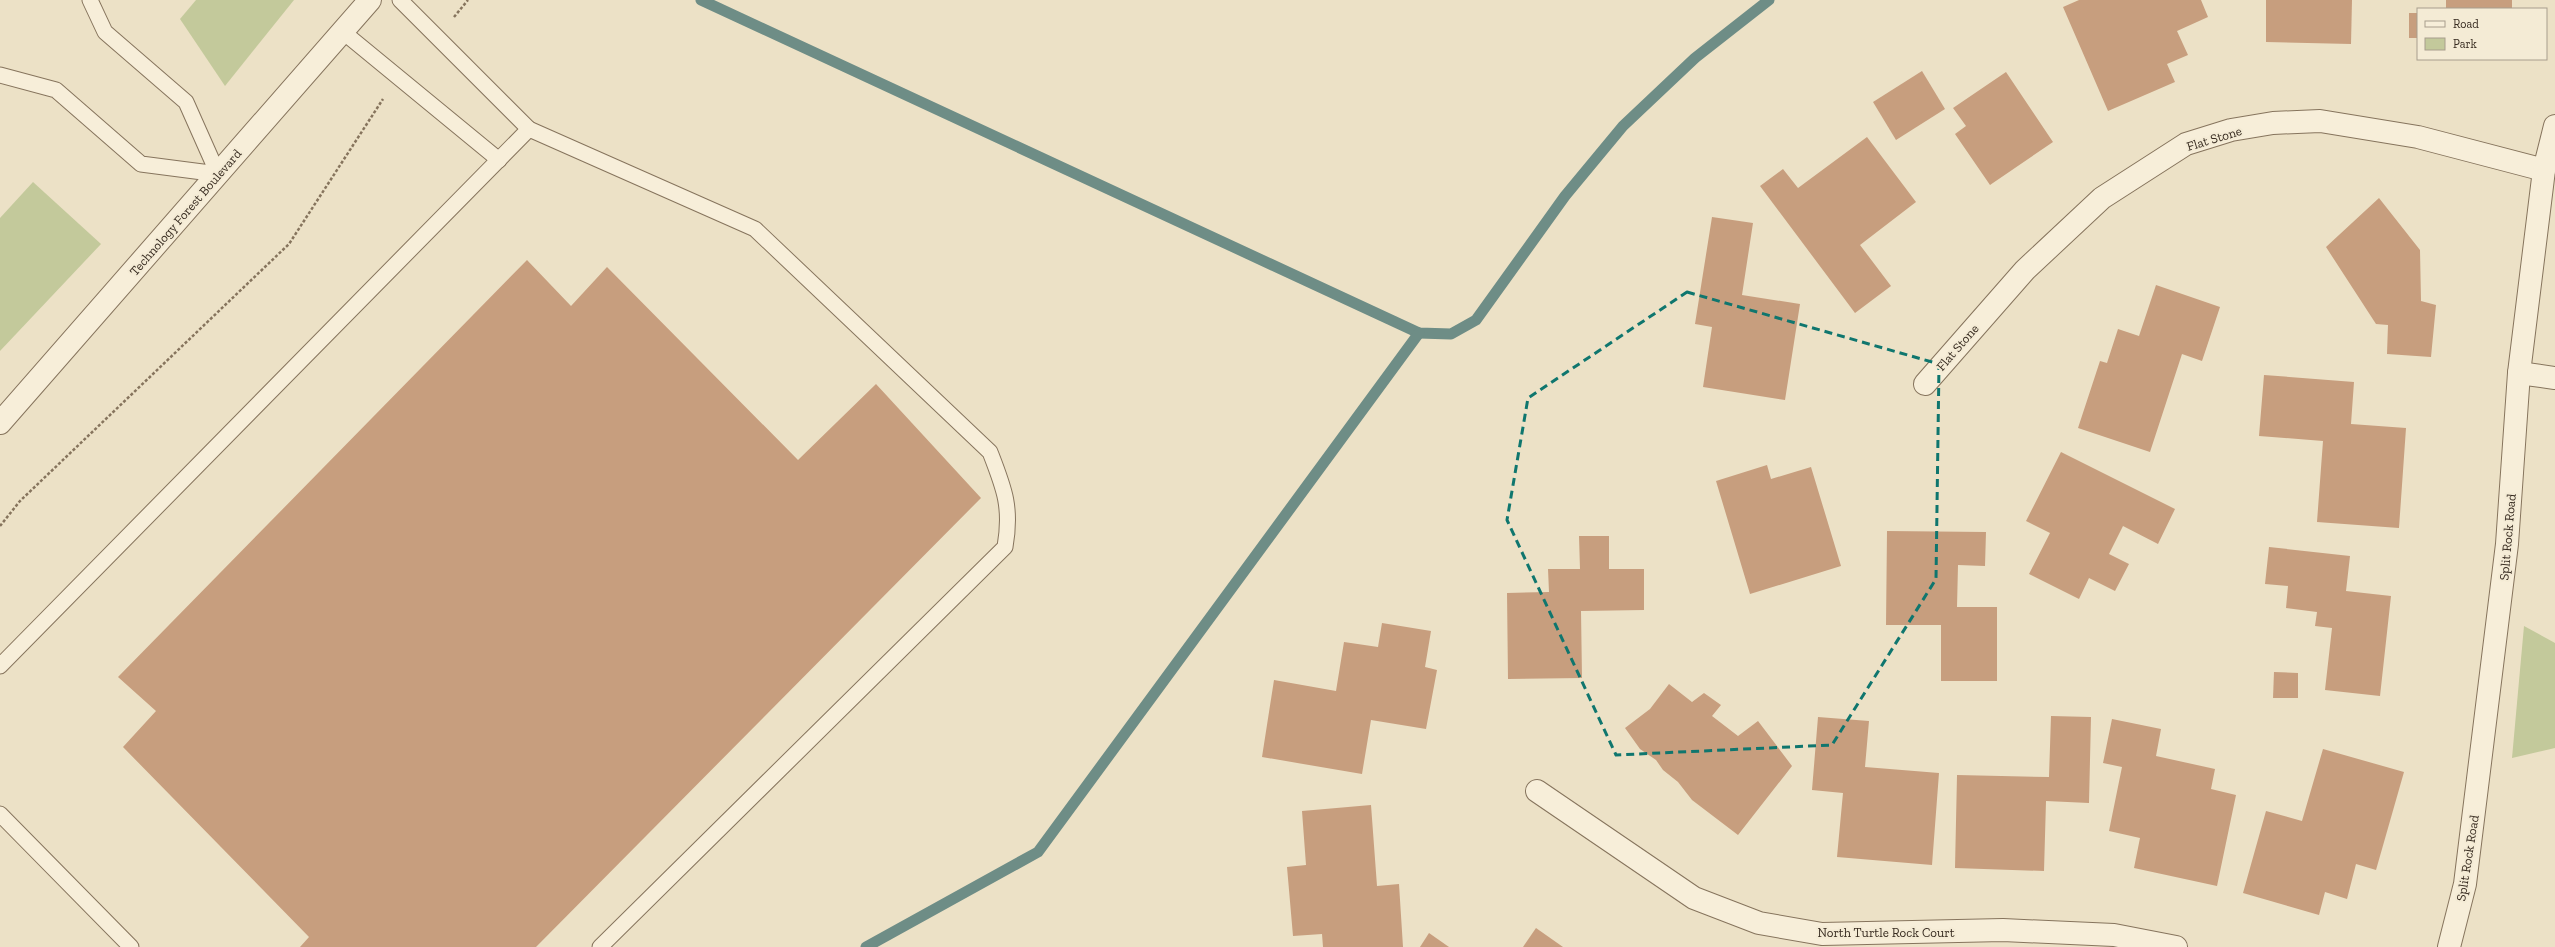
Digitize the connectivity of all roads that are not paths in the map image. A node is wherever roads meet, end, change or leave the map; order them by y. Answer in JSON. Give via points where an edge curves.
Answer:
{"nodes":[{"id":1,"x":90,"y":0,"type":"edge"},
{"id":2,"x":370,"y":0,"type":"edge"},
{"id":3,"x":400,"y":0,"type":"edge"},
{"id":4,"x":342,"y":32,"type":"junction"},
{"id":5,"x":0,"y":76,"type":"edge"},
{"id":6,"x":2555,"y":126,"type":"edge"},
{"id":7,"x":529,"y":129,"type":"junction"},
{"id":8,"x":499,"y":160,"type":"junction"},
{"id":9,"x":2544,"y":170,"type":"junction"},
{"id":10,"x":218,"y":174,"type":"junction"},
{"id":11,"x":2520,"y":373,"type":"junction"},
{"id":12,"x":2555,"y":378,"type":"edge"},
{"id":13,"x":1924,"y":384,"type":"dead end"},
{"id":14,"x":0,"y":423,"type":"edge"},
{"id":15,"x":0,"y":666,"type":"edge"},
{"id":16,"x":1536,"y":791,"type":"dead end"},
{"id":17,"x":0,"y":814,"type":"edge"},
{"id":18,"x":131,"y":947,"type":"edge"},
{"id":19,"x":600,"y":947,"type":"edge"},
{"id":20,"x":2176,"y":947,"type":"edge"},
{"id":21,"x":2449,"y":947,"type":"edge"}],
"edges":[{"from":1,"to":10,"type":"lane","via":[[105,32],[186,102]]},
{"from":2,"to":4,"type":"street","name":"Technology Forest Boulevard"},
{"from":3,"to":7,"type":"lane"},
{"from":4,"to":8,"type":"lane"},
{"from":4,"to":10,"type":"street","name":"Technology Forest Boulevard"},
{"from":5,"to":10,"type":"lane","via":[[56,90],[140,164]]},
{"from":6,"to":9,"type":"street","name":"Split Rock Road"},
{"from":7,"to":8,"type":"lane"},
{"from":7,"to":19,"type":"lane","via":[[755,229],[990,452],[1004,486],[1009,522],[1005,547]]},
{"from":8,"to":15,"type":"lane"},
{"from":9,"to":11,"type":"street","name":"Split Rock Road"},
{"from":9,"to":13,"type":"street","name":"Flat Stone","via":[[2418,137],[2320,121],[2273,123],[2231,130],[2186,144],[2102,198],[2025,270]]},
{"from":10,"to":14,"type":"street","name":"Technology Forest Boulevard"},
{"from":11,"to":12,"type":"street"},
{"from":11,"to":21,"type":"street","name":"Split Rock Road","via":[[2506,552],[2465,884]]},
{"from":16,"to":20,"type":"street","name":"North Turtle Rock Court","via":[[1694,898],[1759,923],[1822,934],[2004,930],[2114,935]]},
{"from":17,"to":18,"type":"lane"}]}
